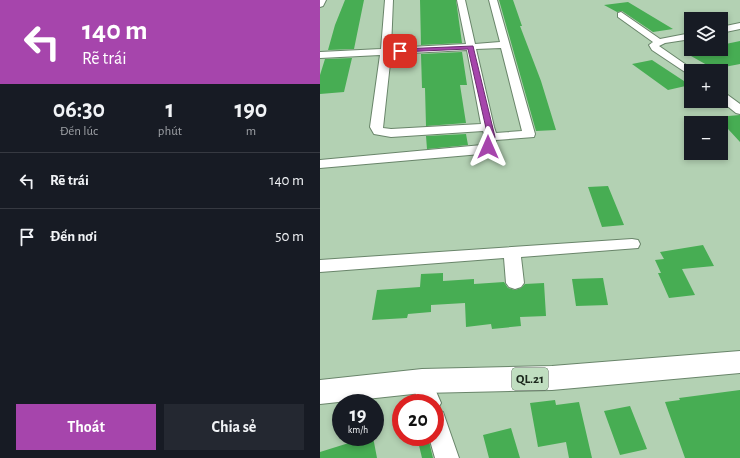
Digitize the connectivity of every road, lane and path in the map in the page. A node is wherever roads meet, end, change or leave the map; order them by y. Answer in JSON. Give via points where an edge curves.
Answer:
{"nodes":[{"id":1,"x":322,"y":0,"type":"edge"},
{"id":2,"x":389,"y":0,"type":"edge"},
{"id":3,"x":461,"y":0,"type":"edge"},
{"id":4,"x":493,"y":0,"type":"edge"},
{"id":5,"x":320,"y":4,"type":"edge"},
{"id":6,"x":621,"y":15,"type":"dead end"},
{"id":7,"x":740,"y":26,"type":"edge"},
{"id":8,"x":728,"y":29,"type":"edge"},
{"id":9,"x":684,"y":37,"type":"edge"},
{"id":10,"x":659,"y":42,"type":"junction"},
{"id":11,"x":504,"y":45,"type":"junction"},
{"id":12,"x":471,"y":47,"type":"junction"},
{"id":13,"x":386,"y":51,"type":"junction"},
{"id":14,"x":320,"y":55,"type":"edge"},
{"id":15,"x":684,"y":68,"type":"edge"},
{"id":16,"x":728,"y":101,"type":"edge"},
{"id":17,"x":740,"y":110,"type":"edge"},
{"id":18,"x":490,"y":132,"type":"junction"},
{"id":19,"x":320,"y":164,"type":"edge"},
{"id":20,"x":632,"y":244,"type":"dead end"},
{"id":21,"x":512,"y":252,"type":"junction"},
{"id":22,"x":320,"y":266,"type":"edge"},
{"id":23,"x":515,"y":283,"type":"dead end"},
{"id":24,"x":740,"y":362,"type":"edge"},
{"id":25,"x":320,"y":392,"type":"edge"},
{"id":26,"x":426,"y":392,"type":"edge"},
{"id":27,"x":443,"y":446,"type":"edge"},
{"id":28,"x":447,"y":458,"type":"edge"}],
"edges":[{"from":1,"to":5,"type":"street"},
{"from":2,"to":13,"type":"street"},
{"from":3,"to":12,"type":"street"},
{"from":4,"to":11,"type":"street"},
{"from":6,"to":10,"type":"street"},
{"from":7,"to":8,"type":"street"},
{"from":9,"to":10,"type":"street"},
{"from":10,"to":15,"type":"street","via":[[654,45],[655,48]]},
{"from":11,"to":12,"type":"street"},
{"from":11,"to":18,"type":"street","via":[[529,134]]},
{"from":12,"to":13,"type":"street"},
{"from":12,"to":18,"type":"street"},
{"from":13,"to":14,"type":"street"},
{"from":13,"to":18,"type":"street","via":[[376,127],[378,131]]},
{"from":16,"to":17,"type":"street"},
{"from":18,"to":19,"type":"street","via":[[488,147],[481,150]]},
{"from":20,"to":21,"type":"street"},
{"from":21,"to":22,"type":"street"},
{"from":21,"to":23,"type":"street"},
{"from":24,"to":26,"type":"highway","number":"QL.21"},
{"from":25,"to":26,"type":"highway","number":"QL.21"},
{"from":27,"to":28,"type":"street"}]}
